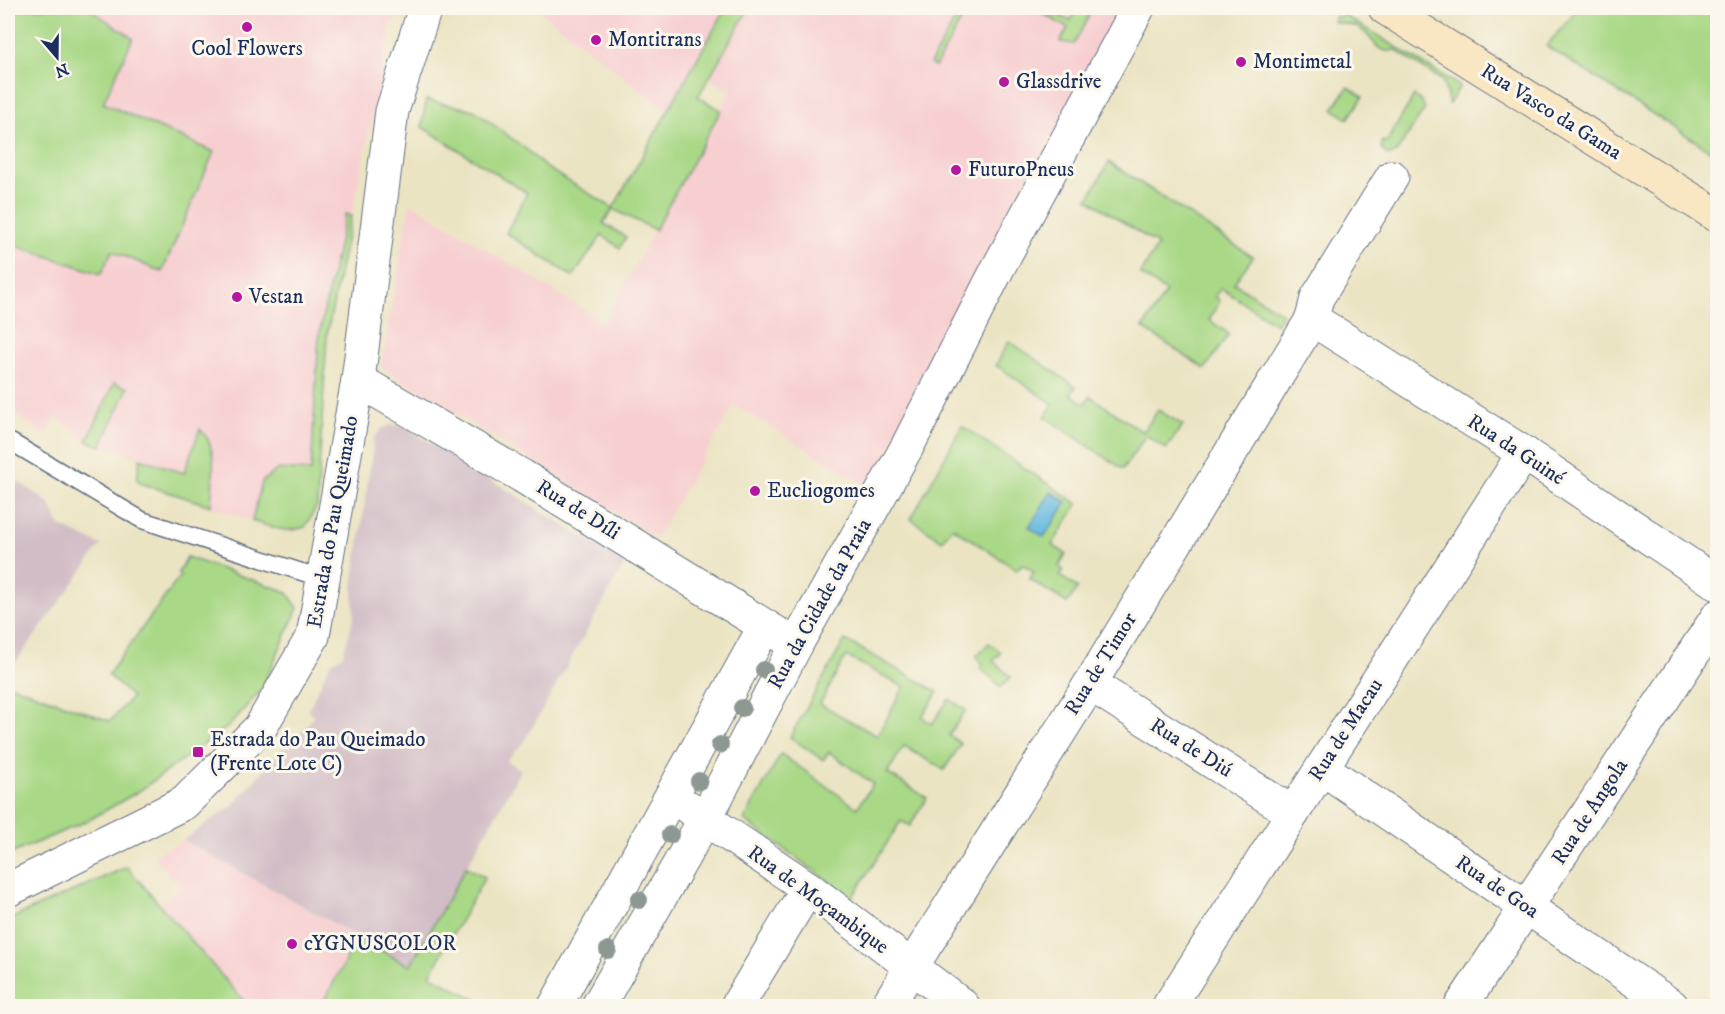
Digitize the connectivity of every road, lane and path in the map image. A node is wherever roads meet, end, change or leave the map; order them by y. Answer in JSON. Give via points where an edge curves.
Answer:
{"nodes":[{"id":1,"x":425,"y":8,"type":"edge"},
{"id":2,"x":1138,"y":8,"type":"edge"},
{"id":3,"x":1385,"y":8,"type":"edge"},
{"id":4,"x":1392,"y":177,"type":"dead end"},
{"id":5,"x":1718,"y":216,"type":"edge"},
{"id":6,"x":1312,"y":319,"type":"junction"},
{"id":7,"x":358,"y":380,"type":"junction"},
{"id":8,"x":11,"y":442,"type":"dead end"},
{"id":9,"x":1524,"y":453,"type":"junction"},
{"id":10,"x":323,"y":579,"type":"junction"},
{"id":11,"x":1718,"y":584,"type":"edge"},
{"id":12,"x":1718,"y":616,"type":"edge"},
{"id":13,"x":765,"y":626,"type":"junction"},
{"id":14,"x":796,"y":645,"type":"junction"},
{"id":15,"x":1090,"y":684,"type":"junction"},
{"id":16,"x":1322,"y":768,"type":"junction"},
{"id":17,"x":671,"y":796,"type":"junction"},
{"id":18,"x":1293,"y":813,"type":"junction"},
{"id":19,"x":705,"y":819,"type":"junction"},
{"id":20,"x":808,"y":888,"type":"junction"},
{"id":21,"x":8,"y":890,"type":"edge"},
{"id":22,"x":1527,"y":908,"type":"junction"},
{"id":23,"x":910,"y":969,"type":"junction"},
{"id":24,"x":555,"y":1006,"type":"edge"},
{"id":25,"x":598,"y":1006,"type":"edge"},
{"id":26,"x":737,"y":1006,"type":"edge"},
{"id":27,"x":887,"y":1006,"type":"edge"},
{"id":28,"x":963,"y":1006,"type":"edge"},
{"id":29,"x":1169,"y":1006,"type":"edge"},
{"id":30,"x":1461,"y":1006,"type":"edge"},
{"id":31,"x":1672,"y":1006,"type":"edge"}],
"edges":[{"from":1,"to":7,"type":"street","name":"Estrada do Pau Queimado","via":[[392,111]]},
{"from":2,"to":14,"type":"street","name":"Rua da Cidade da Praia","via":[[907,447]]},
{"from":3,"to":5,"type":"main road","name":"Rua Vasco da Gama"},
{"from":4,"to":6,"type":"street","name":"Rua de Timor","via":[[1317,298]]},
{"from":6,"to":9,"type":"street","name":"Rua da Guiné"},
{"from":6,"to":15,"type":"street","name":"Rua de Timor"},
{"from":7,"to":10,"type":"street","name":"Estrada do Pau Queimado"},
{"from":7,"to":13,"type":"street","name":"Rua de Díli"},
{"from":8,"to":10,"type":"lane","via":[[142,520]]},
{"from":9,"to":11,"type":"street","name":"Rua da Guiné"},
{"from":9,"to":16,"type":"street","name":"Rua de Macau"},
{"from":10,"to":21,"type":"street","name":"Estrada do Pau Queimado","via":[[313,636],[260,728],[230,758],[184,803]]},
{"from":12,"to":22,"type":"street","name":"Rua de Angola"},
{"from":13,"to":14,"type":"street","name":"Rua de Díli"},
{"from":13,"to":17,"type":"street","name":"Rua da Cidade da Praia"},
{"from":14,"to":19,"type":"street","name":"Rua da Cidade da Praia"},
{"from":15,"to":18,"type":"street","name":"Rua de Diú"},
{"from":15,"to":23,"type":"street","name":"Rua de Timor"},
{"from":16,"to":18,"type":"street","name":"Rua de Macau"},
{"from":16,"to":22,"type":"street","name":"Rua de Goa"},
{"from":17,"to":19,"type":"street","name":"Rua de Moçambique"},
{"from":17,"to":24,"type":"street","name":"Rua da Cidade da Praia"},
{"from":18,"to":29,"type":"street","name":"Rua de Macau"},
{"from":19,"to":20,"type":"street","name":"Rua de Moçambique"},
{"from":19,"to":25,"type":"street","name":"Rua da Cidade da Praia"},
{"from":20,"to":23,"type":"street","name":"Rua de Moçambique"},
{"from":20,"to":26,"type":"street"},
{"from":22,"to":30,"type":"street","name":"Rua de Angola"},
{"from":22,"to":31,"type":"street","name":"Rua de Goa"},
{"from":23,"to":27,"type":"street","name":"Rua de Timor"},
{"from":23,"to":28,"type":"street","name":"Rua de Moçambique"}]}
